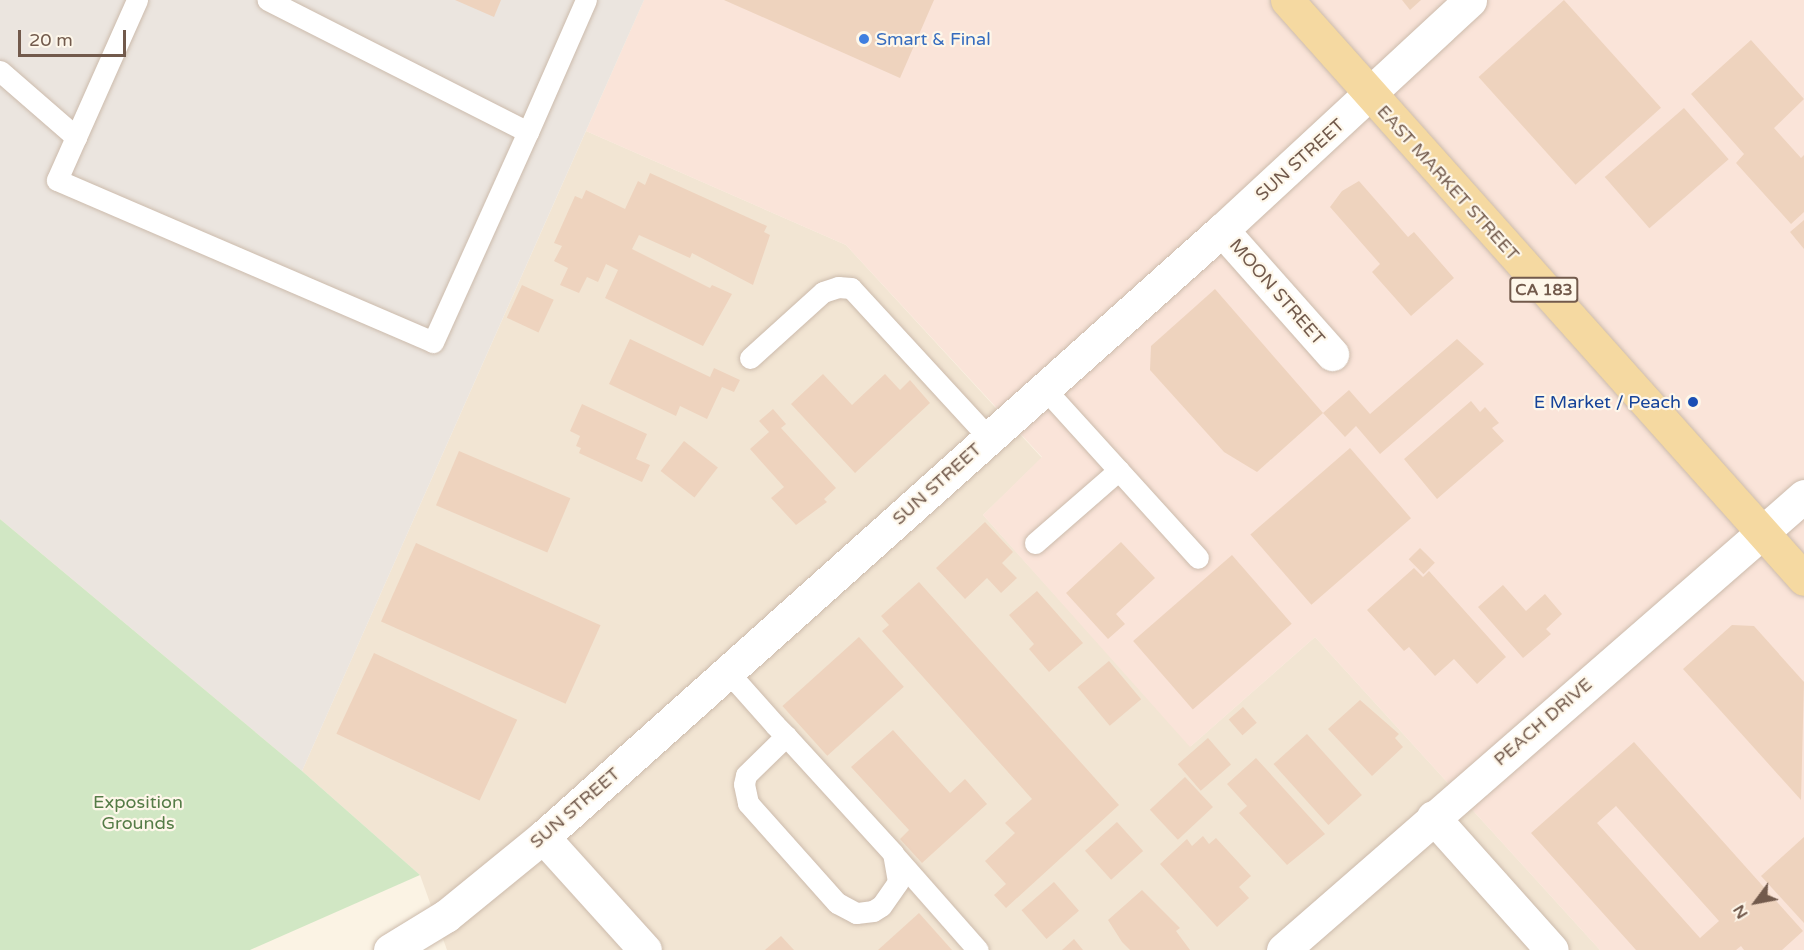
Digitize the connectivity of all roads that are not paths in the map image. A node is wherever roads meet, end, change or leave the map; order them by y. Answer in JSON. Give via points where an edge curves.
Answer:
{"nodes":[{"id":1,"x":137,"y":0,"type":"edge"},
{"id":2,"x":268,"y":0,"type":"edge"},
{"id":3,"x":586,"y":0,"type":"edge"},
{"id":4,"x":1287,"y":0,"type":"edge"},
{"id":5,"x":1470,"y":0,"type":"edge"},
{"id":6,"x":0,"y":71,"type":"edge"},
{"id":7,"x":1370,"y":96,"type":"junction"},
{"id":8,"x":528,"y":132,"type":"junction"},
{"id":9,"x":76,"y":137,"type":"junction"},
{"id":10,"x":1222,"y":230,"type":"junction"},
{"id":11,"x":1332,"y":354,"type":"dead end"},
{"id":12,"x":750,"y":358,"type":"dead end"},
{"id":13,"x":1044,"y":388,"type":"junction"},
{"id":14,"x":988,"y":437,"type":"junction"},
{"id":15,"x":1119,"y":470,"type":"junction"},
{"id":16,"x":1804,"y":496,"type":"edge"},
{"id":17,"x":1762,"y":534,"type":"junction"},
{"id":18,"x":1035,"y":543,"type":"dead end"},
{"id":19,"x":1198,"y":558,"type":"dead end"},
{"id":20,"x":1804,"y":579,"type":"edge"},
{"id":21,"x":728,"y":672,"type":"junction"},
{"id":22,"x":786,"y":736,"type":"junction"},
{"id":23,"x":1433,"y":817,"type":"junction"},
{"id":24,"x":543,"y":837,"type":"junction"},
{"id":25,"x":893,"y":854,"type":"junction"},
{"id":26,"x":390,"y":950,"type":"edge"},
{"id":27,"x":645,"y":950,"type":"edge"},
{"id":28,"x":978,"y":950,"type":"edge"},
{"id":29,"x":1283,"y":950,"type":"edge"},
{"id":30,"x":1552,"y":950,"type":"edge"}],
"edges":[{"from":1,"to":9,"type":"lane"},
{"from":2,"to":8,"type":"lane"},
{"from":3,"to":8,"type":"lane"},
{"from":4,"to":7,"type":"main road","name":"EAST MARKET STREET","number":"CA 183"},
{"from":5,"to":7,"type":"street","name":"SUN STREET"},
{"from":6,"to":9,"type":"lane"},
{"from":7,"to":10,"type":"street","name":"SUN STREET"},
{"from":7,"to":17,"type":"main road","name":"EAST MARKET STREET","number":"CA 183"},
{"from":8,"to":9,"type":"lane","via":[[433,342],[57,180]]},
{"from":10,"to":11,"type":"street","name":"MOON STREET"},
{"from":10,"to":13,"type":"street","name":"SUN STREET"},
{"from":12,"to":14,"type":"lane","via":[[823,292],[850,288]]},
{"from":13,"to":14,"type":"street","name":"SUN STREET"},
{"from":13,"to":15,"type":"lane"},
{"from":14,"to":21,"type":"street","name":"SUN STREET"},
{"from":15,"to":18,"type":"lane"},
{"from":15,"to":19,"type":"lane"},
{"from":16,"to":17,"type":"street","name":"PEACH DRIVE"},
{"from":17,"to":20,"type":"main road","name":"EAST MARKET STREET","number":"CA 183"},
{"from":17,"to":23,"type":"street","name":"PEACH DRIVE"},
{"from":21,"to":22,"type":"lane"},
{"from":21,"to":24,"type":"street","name":"SUN STREET"},
{"from":22,"to":25,"type":"lane"},
{"from":22,"to":25,"type":"lane","via":[[746,775],[745,794],[753,809],[837,903],[856,913],[881,906],[898,882]]},
{"from":23,"to":29,"type":"street","name":"PEACH DRIVE"},
{"from":23,"to":30,"type":"street"},
{"from":24,"to":26,"type":"street","name":"SUN STREET","via":[[446,916]]},
{"from":24,"to":27,"type":"street"},
{"from":25,"to":28,"type":"lane"}]}
